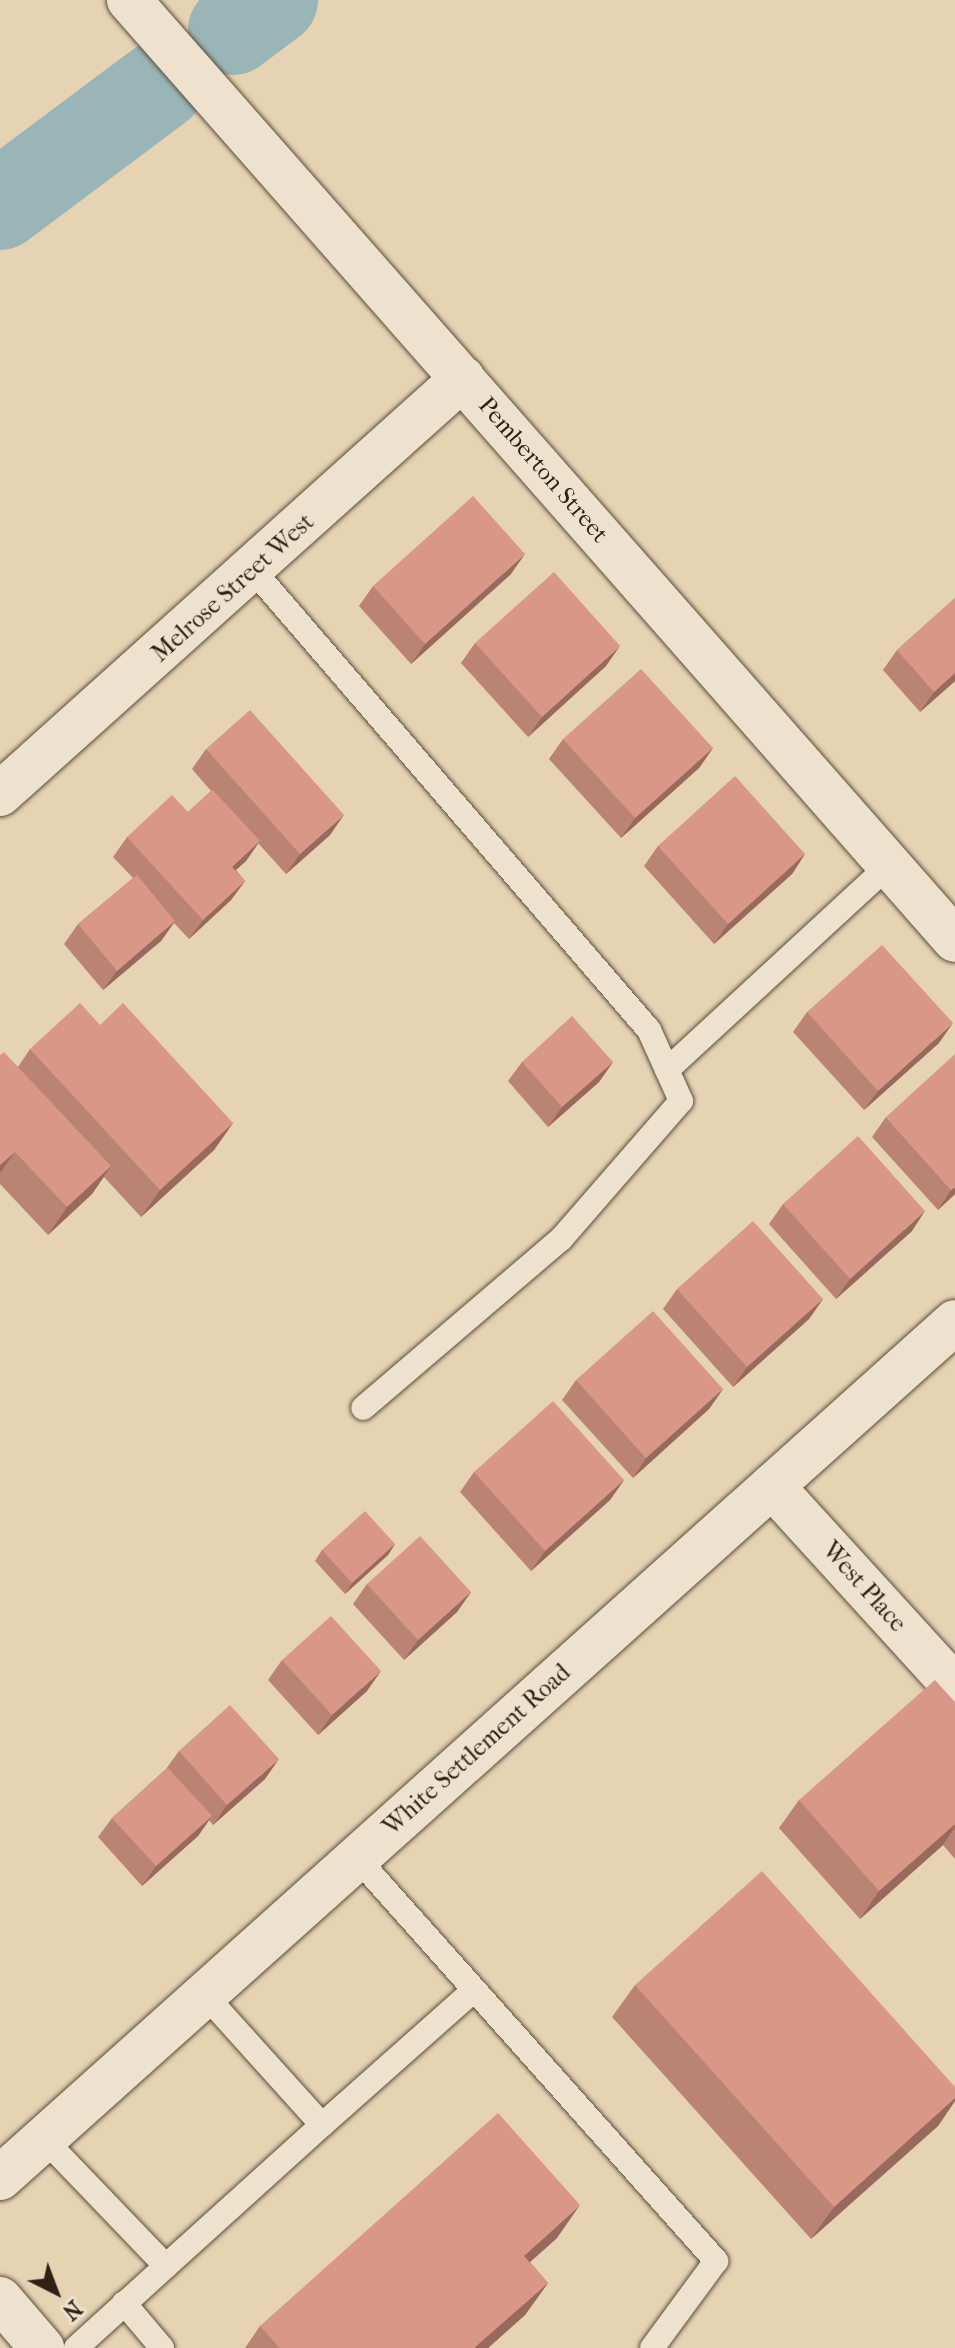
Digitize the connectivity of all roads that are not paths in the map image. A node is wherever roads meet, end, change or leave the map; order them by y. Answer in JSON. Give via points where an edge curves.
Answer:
{"nodes":[{"id":1,"x":129,"y":0,"type":"edge"},
{"id":2,"x":463,"y":378,"type":"junction"},
{"id":3,"x":253,"y":570,"type":"junction"},
{"id":4,"x":0,"y":794,"type":"edge"},
{"id":5,"x":889,"y":865,"type":"junction"},
{"id":6,"x":955,"y":940,"type":"edge"},
{"id":7,"x":667,"y":1070,"type":"junction"},
{"id":8,"x":955,"y":1322,"type":"edge"},
{"id":9,"x":363,"y":1408,"type":"dead end"},
{"id":10,"x":772,"y":1486,"type":"junction"},
{"id":11,"x":955,"y":1687,"type":"edge"},
{"id":12,"x":357,"y":1858,"type":"junction"},
{"id":13,"x":474,"y":1990,"type":"junction"},
{"id":14,"x":205,"y":1995,"type":"junction"},
{"id":15,"x":322,"y":2125,"type":"junction"},
{"id":16,"x":44,"y":2139,"type":"junction"},
{"id":17,"x":0,"y":2178,"type":"edge"},
{"id":18,"x":166,"y":2266,"type":"junction"},
{"id":19,"x":0,"y":2299,"type":"edge"},
{"id":20,"x":124,"y":2303,"type":"junction"},
{"id":21,"x":42,"y":2348,"type":"edge"},
{"id":22,"x":76,"y":2348,"type":"edge"},
{"id":23,"x":162,"y":2348,"type":"edge"},
{"id":24,"x":652,"y":2348,"type":"edge"}],
"edges":[{"from":1,"to":2,"type":"street","name":"Pemberton Street"},
{"from":2,"to":3,"type":"street","name":"Melrose Street West"},
{"from":2,"to":5,"type":"street","name":"Pemberton Street"},
{"from":3,"to":4,"type":"street","name":"Melrose Street West"},
{"from":3,"to":7,"type":"lane","via":[[649,1030]]},
{"from":5,"to":6,"type":"street","name":"Pemberton Street"},
{"from":5,"to":7,"type":"lane"},
{"from":7,"to":9,"type":"lane","via":[[681,1101],[561,1239]]},
{"from":8,"to":10,"type":"street","name":"White Settlement Road"},
{"from":10,"to":11,"type":"street","name":"West Place"},
{"from":10,"to":12,"type":"street","name":"White Settlement Road"},
{"from":12,"to":13,"type":"lane"},
{"from":12,"to":14,"type":"street","name":"White Settlement Road"},
{"from":13,"to":15,"type":"lane"},
{"from":13,"to":24,"type":"lane","via":[[716,2261]]},
{"from":14,"to":15,"type":"lane"},
{"from":14,"to":16,"type":"street","name":"White Settlement Road"},
{"from":15,"to":18,"type":"lane"},
{"from":16,"to":17,"type":"street","name":"White Settlement Road"},
{"from":16,"to":18,"type":"lane"},
{"from":18,"to":20,"type":"lane"},
{"from":19,"to":21,"type":"street"},
{"from":20,"to":22,"type":"lane"},
{"from":20,"to":23,"type":"lane"}]}
